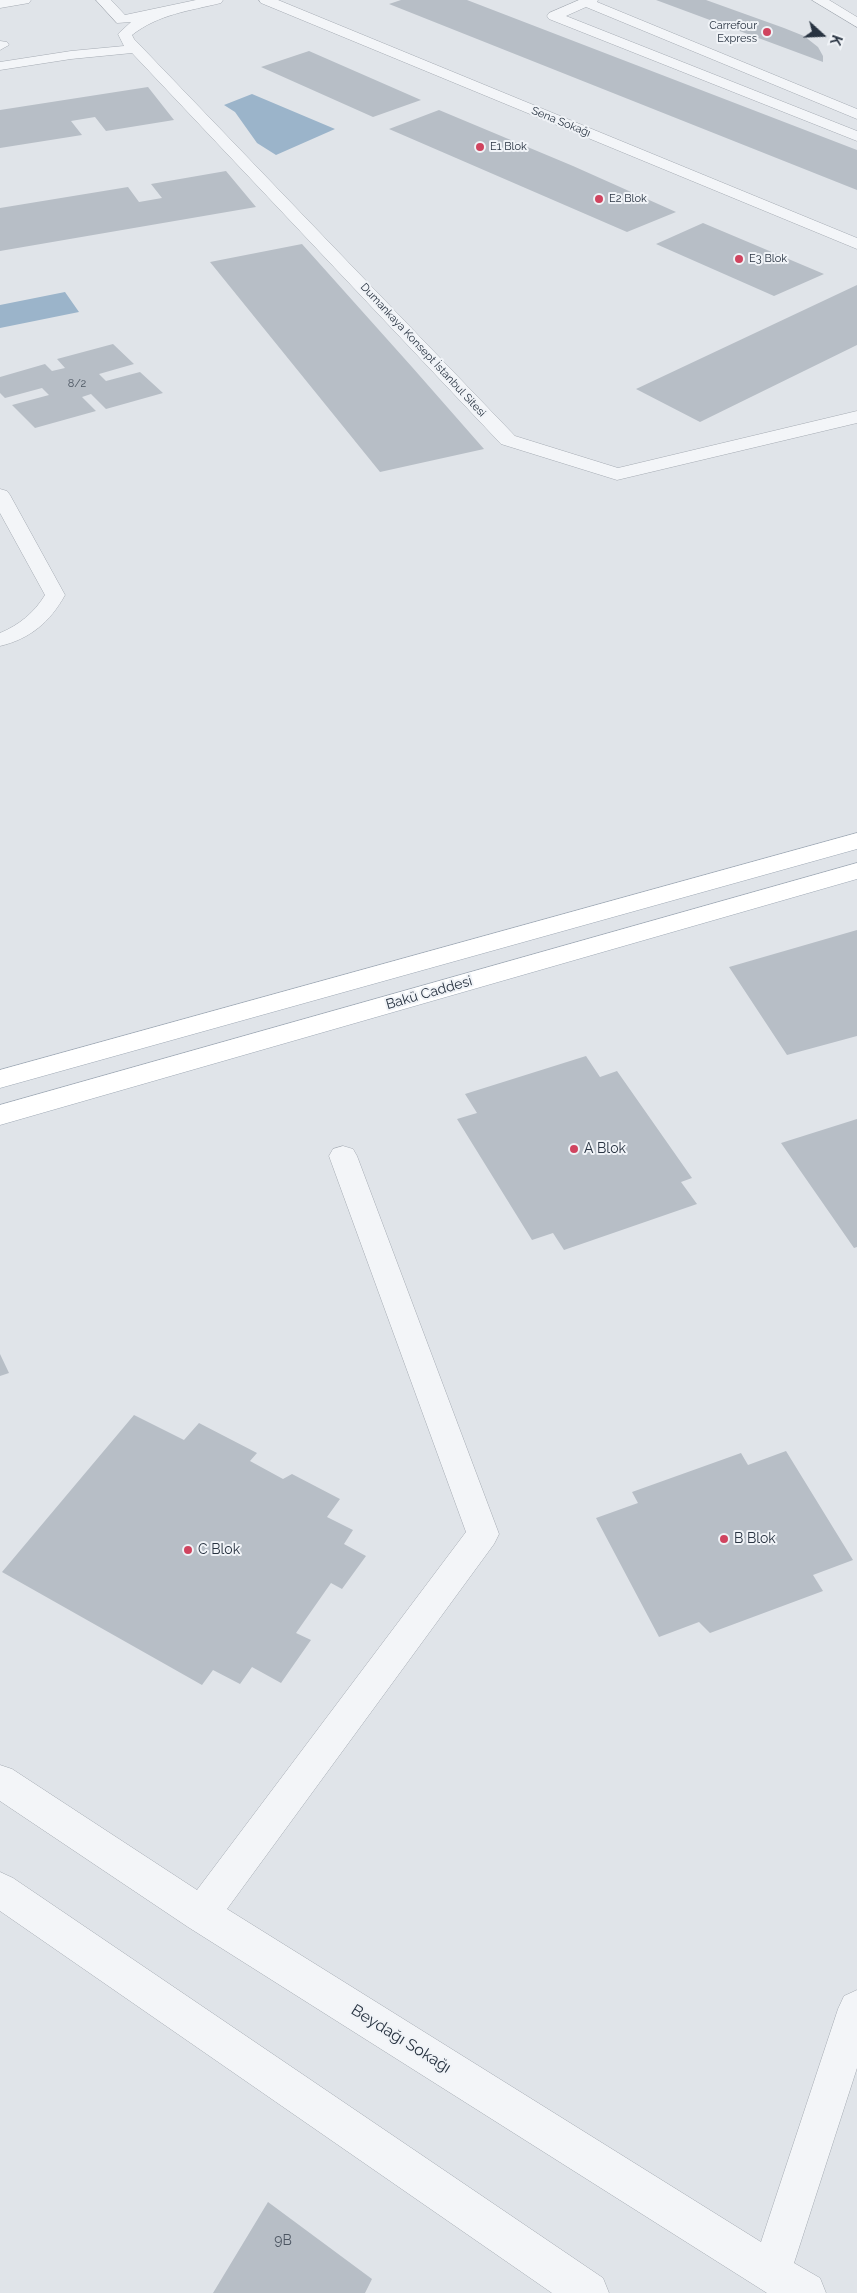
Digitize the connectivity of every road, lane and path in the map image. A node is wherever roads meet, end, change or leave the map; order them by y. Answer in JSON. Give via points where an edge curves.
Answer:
{"nodes":[{"id":1,"x":24,"y":0,"type":"edge"},
{"id":2,"x":103,"y":0,"type":"edge"},
{"id":3,"x":216,"y":0,"type":"edge"},
{"id":4,"x":266,"y":0,"type":"edge"},
{"id":5,"x":819,"y":0,"type":"edge"},
{"id":6,"x":589,"y":1,"type":"edge"},
{"id":7,"x":0,"y":4,"type":"edge"},
{"id":8,"x":165,"y":5,"type":"edge"},
{"id":9,"x":857,"y":23,"type":"edge"},
{"id":10,"x":133,"y":49,"type":"junction"},
{"id":11,"x":0,"y":66,"type":"edge"},
{"id":12,"x":857,"y":114,"type":"edge"},
{"id":13,"x":857,"y":136,"type":"edge"},
{"id":14,"x":857,"y":244,"type":"edge"},
{"id":15,"x":857,"y":417,"type":"edge"},
{"id":16,"x":0,"y":495,"type":"edge"},
{"id":17,"x":0,"y":640,"type":"edge"},
{"id":18,"x":857,"y":841,"type":"edge"},
{"id":19,"x":857,"y":871,"type":"edge"},
{"id":20,"x":0,"y":1078,"type":"edge"},
{"id":21,"x":0,"y":1115,"type":"edge"},
{"id":22,"x":343,"y":1156,"type":"dead end"},
{"id":23,"x":0,"y":1781,"type":"edge"},
{"id":24,"x":0,"y":1890,"type":"edge"},
{"id":25,"x":201,"y":1914,"type":"junction"},
{"id":26,"x":857,"y":2009,"type":"edge"},
{"id":27,"x":771,"y":2272,"type":"junction"},
{"id":28,"x":588,"y":2293,"type":"edge"},
{"id":29,"x":805,"y":2293,"type":"edge"}],
"edges":[{"from":1,"to":7,"type":"street"},
{"from":2,"to":8,"type":"street","via":[[122,20]]},
{"from":3,"to":8,"type":"street"},
{"from":4,"to":14,"type":"street","name":"Sena Sokağı"},
{"from":5,"to":9,"type":"street"},
{"from":6,"to":12,"type":"street"},
{"from":6,"to":13,"type":"street","via":[[554,16]]},
{"from":8,"to":10,"type":"street","via":[[125,34]]},
{"from":10,"to":11,"type":"street"},
{"from":10,"to":15,"type":"street","name":"Dumankaya Konsept İstanbul Sitesi","via":[[508,440],[617,474]]},
{"from":16,"to":17,"type":"street","via":[[55,595],[45,612],[32,624],[16,636]]},
{"from":18,"to":20,"type":"main road"},
{"from":19,"to":21,"type":"main road","name":"Bakü Caddesi"},
{"from":22,"to":25,"type":"street","via":[[483,1534]]},
{"from":23,"to":25,"type":"street","name":"Beydağı Sokağı"},
{"from":24,"to":28,"type":"street"},
{"from":25,"to":27,"type":"street","name":"Beydağı Sokağı"},
{"from":26,"to":27,"type":"street"},
{"from":27,"to":29,"type":"street","name":"Beydağı Sokağı"}]}
